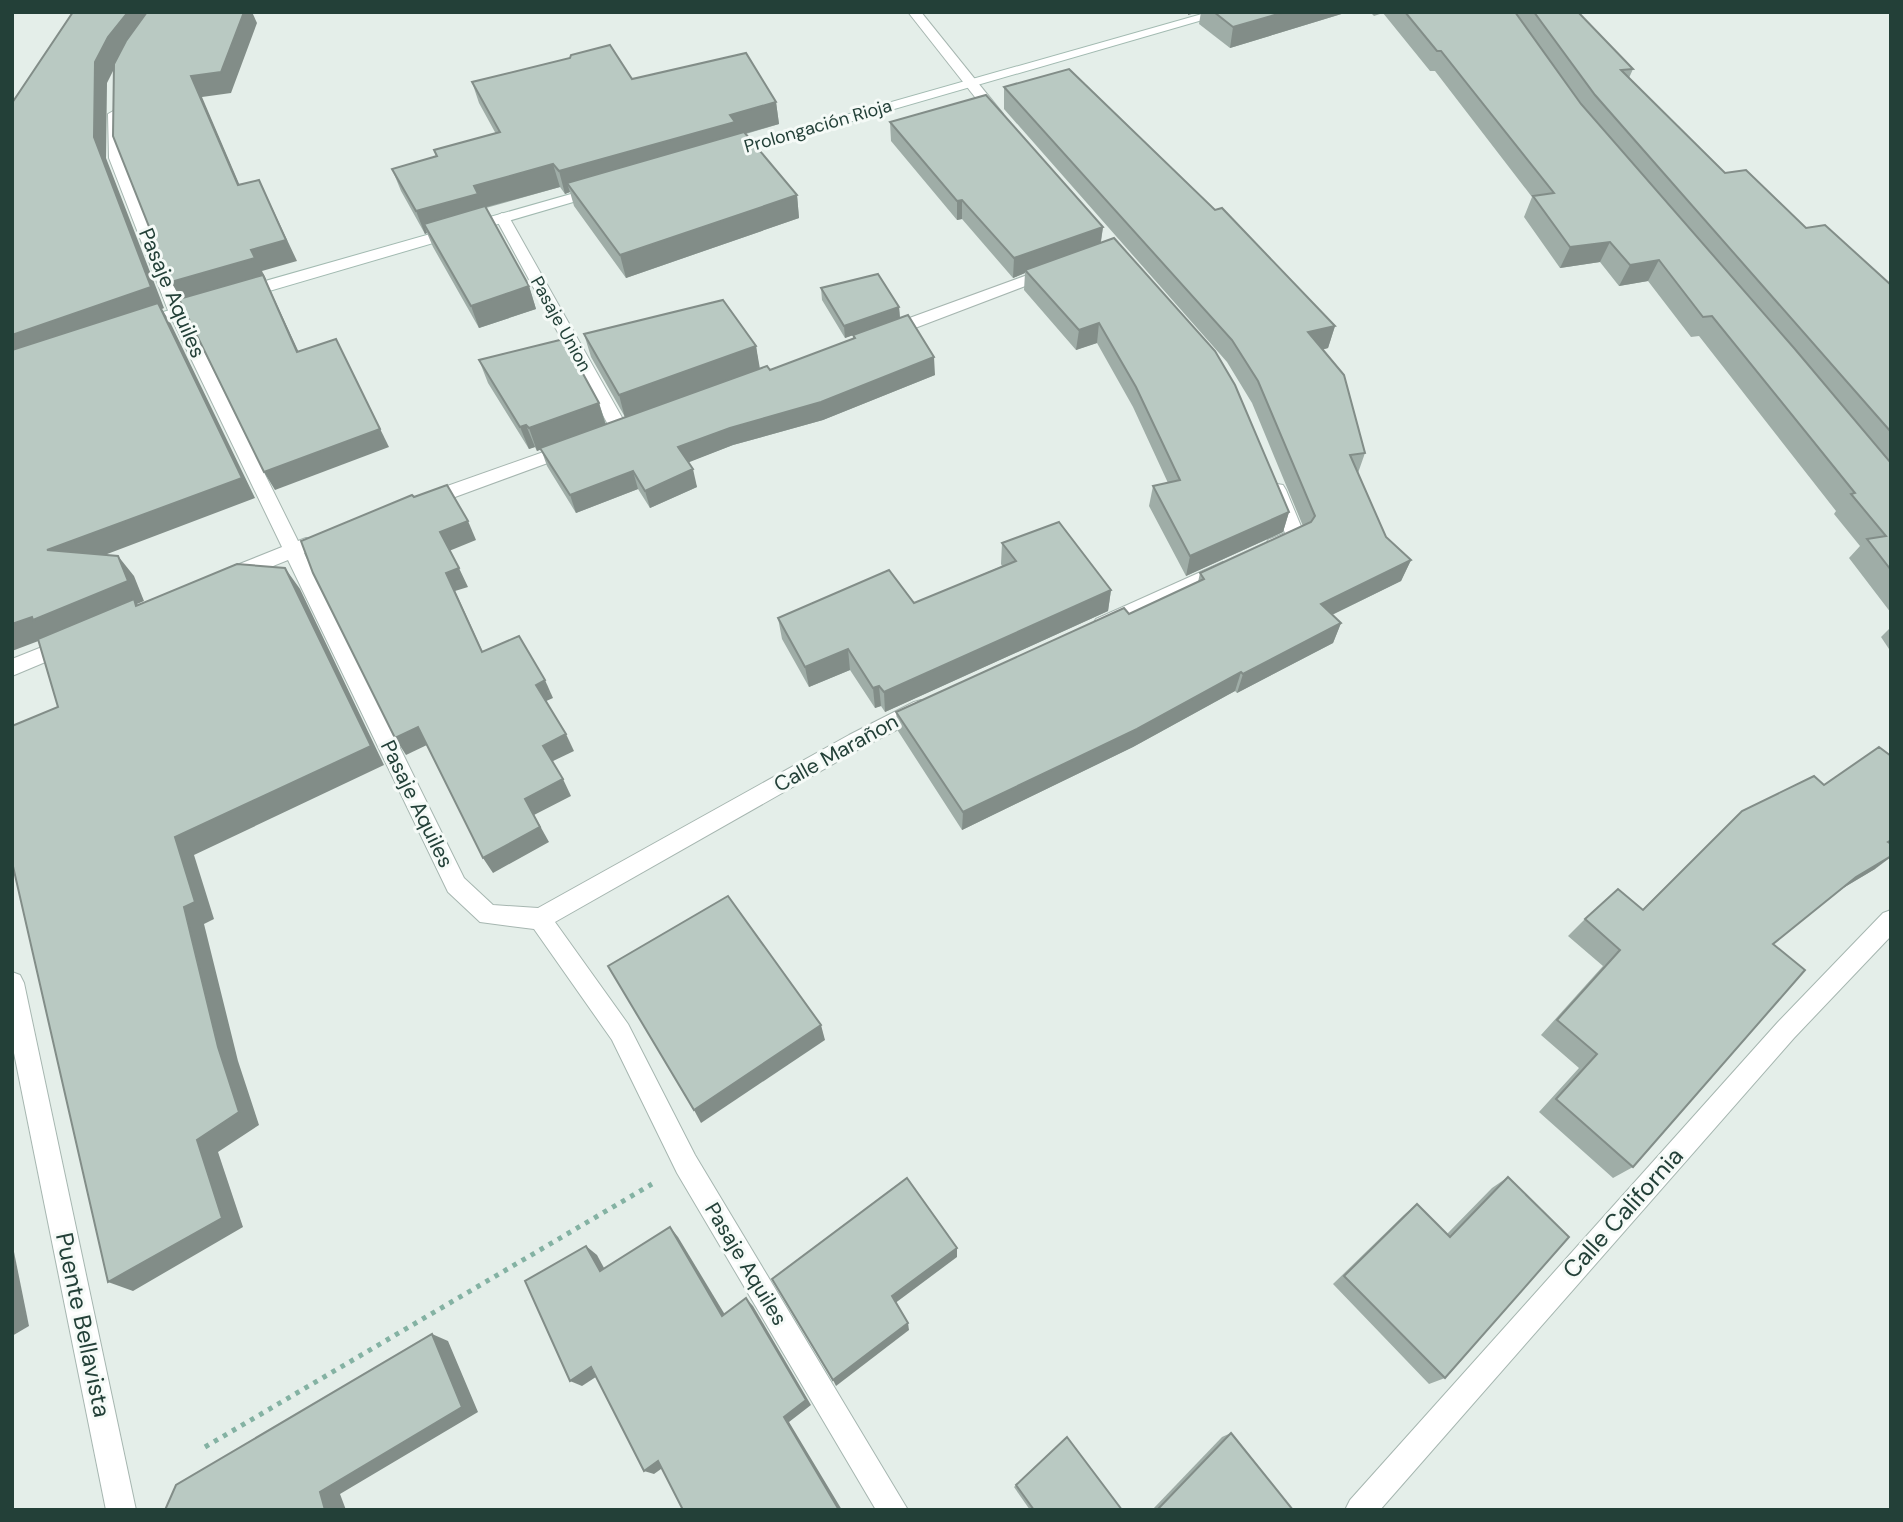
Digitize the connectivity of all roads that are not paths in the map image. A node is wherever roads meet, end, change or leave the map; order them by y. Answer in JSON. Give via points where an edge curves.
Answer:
{"nodes":[{"id":1,"x":914,"y":12,"type":"edge"},
{"id":2,"x":1224,"y":12,"type":"edge"},
{"id":3,"x":969,"y":83,"type":"junction"},
{"id":4,"x":115,"y":97,"type":"edge"},
{"id":5,"x":1005,"y":124,"type":"edge"},
{"id":6,"x":716,"y":156,"type":"edge"},
{"id":7,"x":609,"y":187,"type":"edge"},
{"id":8,"x":502,"y":217,"type":"junction"},
{"id":9,"x":1074,"y":263,"type":"edge"},
{"id":10,"x":177,"y":313,"type":"junction"},
{"id":11,"x":126,"y":330,"type":"edge"},
{"id":12,"x":866,"y":340,"type":"edge"},
{"id":13,"x":620,"y":430,"type":"edge"},
{"id":14,"x":581,"y":444,"type":"edge"},
{"id":15,"x":1271,"y":476,"type":"edge"},
{"id":16,"x":411,"y":506,"type":"edge"},
{"id":17,"x":319,"y":540,"type":"edge"},
{"id":18,"x":293,"y":549,"type":"junction"},
{"id":19,"x":216,"y":582,"type":"edge"},
{"id":20,"x":1086,"y":632,"type":"edge"},
{"id":21,"x":89,"y":635,"type":"edge"},
{"id":22,"x":12,"y":668,"type":"edge"},
{"id":23,"x":937,"y":700,"type":"edge"},
{"id":24,"x":540,"y":919,"type":"junction"},
{"id":25,"x":1891,"y":920,"type":"edge"},
{"id":26,"x":12,"y":984,"type":"edge"},
{"id":27,"x":121,"y":1510,"type":"edge"},
{"id":28,"x":893,"y":1510,"type":"edge"},
{"id":29,"x":1360,"y":1510,"type":"edge"}],
"edges":[{"from":1,"to":3,"type":"street"},
{"from":2,"to":3,"type":"street","name":"Prolongación Rioja"},
{"from":3,"to":5,"type":"street"},
{"from":3,"to":6,"type":"street","name":"Prolongación Rioja"},
{"from":4,"to":10,"type":"street","name":"Pasaje Aquiles","via":[[116,158]]},
{"from":7,"to":8,"type":"street"},
{"from":8,"to":10,"type":"street"},
{"from":8,"to":13,"type":"street","name":"Pasaje Union"},
{"from":9,"to":12,"type":"street"},
{"from":10,"to":11,"type":"street"},
{"from":10,"to":18,"type":"street","name":"Pasaje Aquiles"},
{"from":14,"to":16,"type":"street"},
{"from":15,"to":20,"type":"street","via":[[1296,536]]},
{"from":17,"to":18,"type":"street"},
{"from":18,"to":19,"type":"street"},
{"from":18,"to":24,"type":"street","name":"Pasaje Aquiles","via":[[456,884],[488,915]]},
{"from":21,"to":22,"type":"street"},
{"from":23,"to":24,"type":"street","name":"Calle Marañon"},
{"from":24,"to":28,"type":"street","name":"Pasaje Aquiles","via":[[620,1032],[686,1164]]},
{"from":25,"to":29,"type":"street","name":"Calle California","via":[[1786,1030]]},
{"from":26,"to":27,"type":"street","name":"Puente Bellavista"}]}
